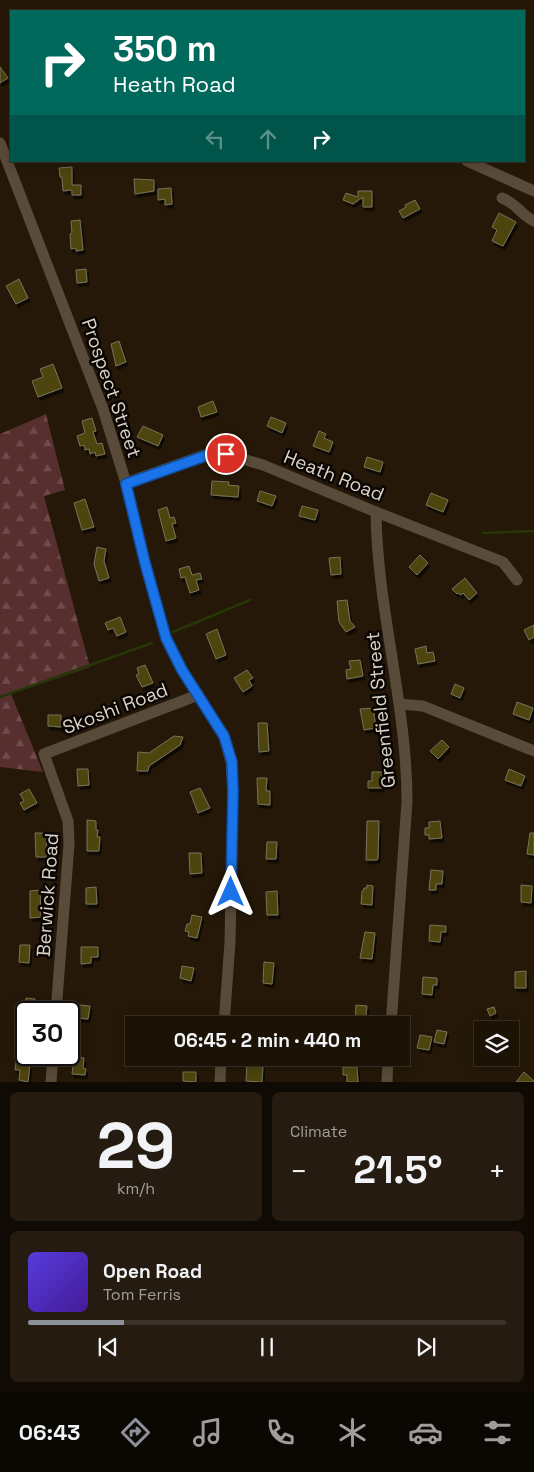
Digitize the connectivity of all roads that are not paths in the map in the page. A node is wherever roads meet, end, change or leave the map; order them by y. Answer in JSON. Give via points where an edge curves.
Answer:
{"nodes":[{"id":1,"x":5,"y":146,"type":"edge"},
{"id":2,"x":10,"y":159,"type":"edge"},
{"id":3,"x":11,"y":162,"type":"edge"},
{"id":4,"x":469,"y":162,"type":"edge"},
{"id":5,"x":534,"y":191,"type":"edge"},
{"id":6,"x":502,"y":198,"type":"dead end"},
{"id":7,"x":534,"y":221,"type":"edge"},
{"id":8,"x":126,"y":484,"type":"junction"},
{"id":9,"x":376,"y":512,"type":"junction"},
{"id":10,"x":516,"y":580,"type":"dead end"},
{"id":11,"x":198,"y":695,"type":"junction"},
{"id":12,"x":400,"y":704,"type":"junction"},
{"id":13,"x":534,"y":751,"type":"edge"},
{"id":14,"x":44,"y":754,"type":"joint"},
{"id":15,"x":57,"y":1001,"type":"edge"},
{"id":16,"x":225,"y":1016,"type":"edge"},
{"id":17,"x":392,"y":1016,"type":"edge"},
{"id":18,"x":52,"y":1066,"type":"edge"},
{"id":19,"x":221,"y":1066,"type":"edge"},
{"id":20,"x":388,"y":1066,"type":"edge"},
{"id":21,"x":51,"y":1082,"type":"edge"},
{"id":22,"x":220,"y":1082,"type":"edge"},
{"id":23,"x":387,"y":1082,"type":"edge"}],
"edges":[{"from":1,"to":2,"type":"street","name":"Prospect Street"},
{"from":3,"to":8,"type":"street","name":"Prospect Street","via":[[103,409]]},
{"from":4,"to":5,"type":"street"},
{"from":6,"to":7,"type":"street"},
{"from":8,"to":9,"type":"street","name":"Heath Road","via":[[205,456],[226,454],[263,465]]},
{"from":8,"to":11,"type":"street","name":"Prospect Street","via":[[166,638]]},
{"from":9,"to":10,"type":"street","name":"Heath Road","via":[[503,562]]},
{"from":9,"to":12,"type":"street","name":"Greenfield Street","via":[[376,549]]},
{"from":11,"to":14,"type":"street","name":"Skoshi Road"},
{"from":11,"to":16,"type":"street","name":"Prospect Street","via":[[224,736],[232,762],[230,942]]},
{"from":12,"to":13,"type":"street","via":[[424,706]]},
{"from":12,"to":17,"type":"street","name":"Greenfield Street","via":[[407,802]]},
{"from":14,"to":15,"type":"street","name":"Berwick Road","via":[[69,830]]},
{"from":18,"to":21,"type":"street"},
{"from":19,"to":22,"type":"street"},
{"from":20,"to":23,"type":"street"}]}
